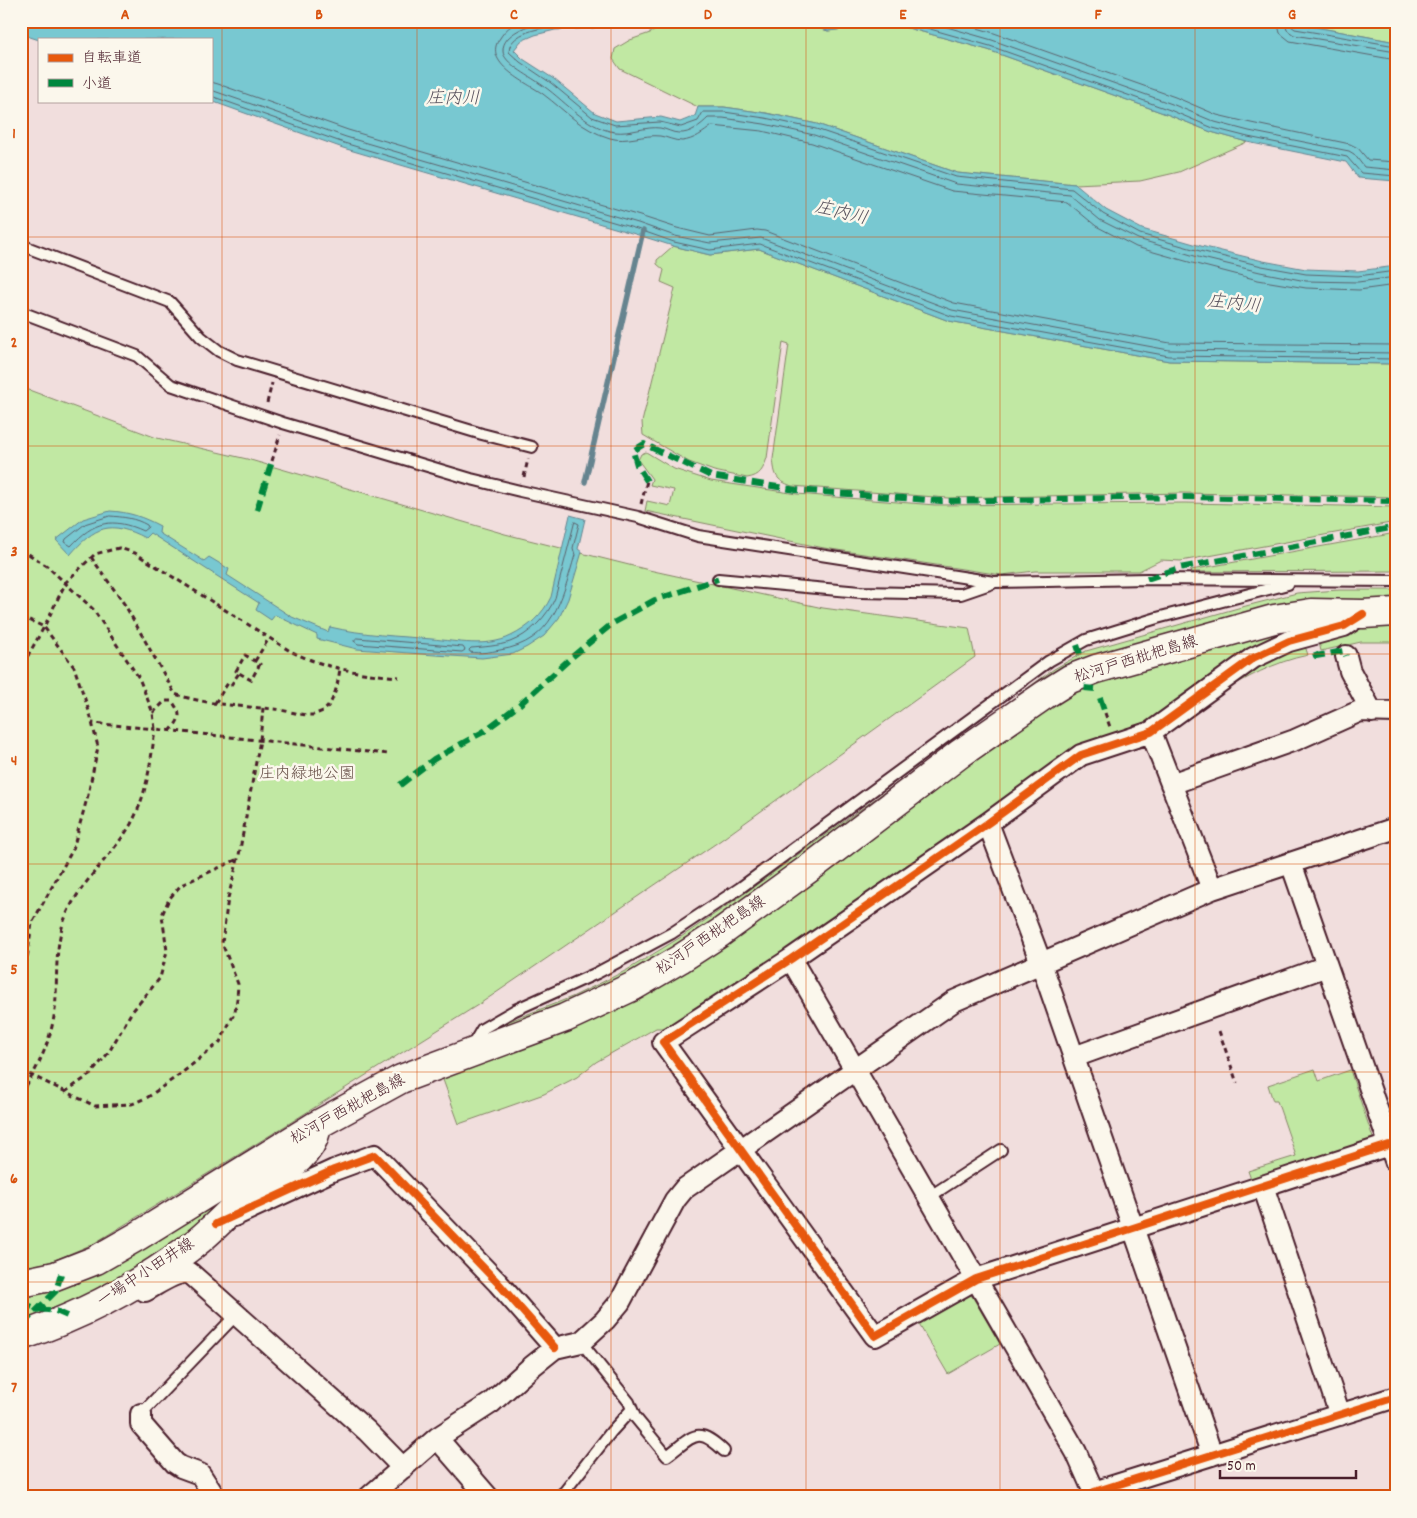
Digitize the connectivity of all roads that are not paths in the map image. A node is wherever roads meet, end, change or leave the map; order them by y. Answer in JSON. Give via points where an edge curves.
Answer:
{"nodes":[{"id":1,"x":21,"y":245,"type":"edge"},
{"id":2,"x":21,"y":312,"type":"edge"},
{"id":3,"x":532,"y":447,"type":"road end"},
{"id":4,"x":718,"y":578,"type":"dead end"},
{"id":5,"x":1302,"y":580,"type":"junction"},
{"id":6,"x":1396,"y":581,"type":"edge"},
{"id":7,"x":994,"y":582,"type":"junction"},
{"id":8,"x":1396,"y":612,"type":"edge"},
{"id":9,"x":1363,"y":614,"type":"junction"},
{"id":10,"x":1346,"y":656,"type":"dead end"},
{"id":11,"x":1372,"y":712,"type":"junction"},
{"id":12,"x":1396,"y":712,"type":"edge"},
{"id":13,"x":1151,"y":732,"type":"junction"},
{"id":14,"x":1171,"y":784,"type":"junction"},
{"id":15,"x":988,"y":823,"type":"junction"},
{"id":16,"x":1396,"y":828,"type":"edge"},
{"id":17,"x":1291,"y":863,"type":"junction"},
{"id":18,"x":1212,"y":889,"type":"junction"},
{"id":19,"x":791,"y":959,"type":"junction"},
{"id":20,"x":1041,"y":963,"type":"junction"},
{"id":21,"x":1327,"y":966,"type":"junction"},
{"id":22,"x":468,"y":1053,"type":"junction"},
{"id":23,"x":1074,"y":1057,"type":"junction"},
{"id":24,"x":855,"y":1069,"type":"junction"},
{"id":25,"x":317,"y":1125,"type":"junction"},
{"id":26,"x":740,"y":1149,"type":"junction"},
{"id":27,"x":1001,"y":1150,"type":"dead end"},
{"id":28,"x":1393,"y":1154,"type":"edge"},
{"id":29,"x":1263,"y":1186,"type":"junction"},
{"id":30,"x":929,"y":1197,"type":"junction"},
{"id":31,"x":216,"y":1224,"type":"junction"},
{"id":32,"x":1133,"y":1228,"type":"junction"},
{"id":33,"x":976,"y":1279,"type":"junction"},
{"id":34,"x":21,"y":1283,"type":"edge"},
{"id":35,"x":88,"y":1310,"type":"junction"},
{"id":36,"x":236,"y":1316,"type":"junction"},
{"id":37,"x":21,"y":1336,"type":"edge"},
{"id":38,"x":581,"y":1342,"type":"junction"},
{"id":39,"x":556,"y":1348,"type":"junction"},
{"id":40,"x":1396,"y":1397,"type":"edge"},
{"id":41,"x":631,"y":1410,"type":"junction"},
{"id":42,"x":142,"y":1414,"type":"joint"},
{"id":43,"x":1340,"y":1414,"type":"junction"},
{"id":44,"x":437,"y":1438,"type":"junction"},
{"id":45,"x":724,"y":1451,"type":"dead end"},
{"id":46,"x":1212,"y":1455,"type":"junction"},
{"id":47,"x":403,"y":1468,"type":"junction"},
{"id":48,"x":1095,"y":1495,"type":"edge"},
{"id":49,"x":215,"y":1497,"type":"edge"},
{"id":50,"x":370,"y":1497,"type":"edge"},
{"id":51,"x":488,"y":1497,"type":"edge"},
{"id":52,"x":558,"y":1497,"type":"edge"}],
"edges":[{"from":1,"to":3,"type":"lane","via":[[170,302],[189,326],[237,360]]},
{"from":2,"to":7,"type":"lane","via":[[137,356],[171,385],[283,423],[471,479],[638,517],[698,536]]},
{"from":4,"to":7,"type":"lane","via":[[860,592],[952,594]]},
{"from":5,"to":6,"type":"lane"},
{"from":5,"to":7,"type":"lane"},
{"from":5,"to":22,"type":"lane","via":[[1157,618],[1077,645],[1041,666],[740,888],[672,933],[482,1029]]},
{"from":8,"to":9,"type":"main road","name":"松河戸西枇杷島線"},
{"from":9,"to":13,"type":"street","via":[[1344,626],[1288,641],[1253,658]]},
{"from":9,"to":22,"type":"main road","name":"松河戸西枇杷島線","via":[[1310,613],[1274,619],[1096,668],[1070,679],[961,753],[815,864],[680,959],[634,986],[565,1018]]},
{"from":10,"to":11,"type":"street","via":[[1350,671]]},
{"from":11,"to":12,"type":"street"},
{"from":11,"to":14,"type":"street","via":[[1360,711],[1295,740]]},
{"from":13,"to":14,"type":"street"},
{"from":13,"to":15,"type":"street","via":[[1081,755]]},
{"from":14,"to":18,"type":"street"},
{"from":15,"to":19,"type":"street"},
{"from":15,"to":20,"type":"street"},
{"from":16,"to":17,"type":"street"},
{"from":17,"to":18,"type":"street"},
{"from":17,"to":21,"type":"street"},
{"from":18,"to":20,"type":"street"},
{"from":19,"to":24,"type":"street"},
{"from":19,"to":26,"type":"street","via":[[663,1042]]},
{"from":20,"to":23,"type":"street"},
{"from":20,"to":24,"type":"street","via":[[954,1000]]},
{"from":21,"to":23,"type":"street"},
{"from":21,"to":28,"type":"street"},
{"from":22,"to":25,"type":"main road","name":"松河戸西枇杷島線","via":[[401,1079]]},
{"from":23,"to":32,"type":"street"},
{"from":24,"to":26,"type":"street"},
{"from":24,"to":30,"type":"street"},
{"from":25,"to":31,"type":"main road","name":"一場中小田井線","via":[[314,1139],[296,1161],[249,1194]]},
{"from":25,"to":34,"type":"main road","name":"松河戸西枇杷島線","via":[[96,1260],[55,1276]]},
{"from":26,"to":33,"type":"street","via":[[875,1336]]},
{"from":26,"to":38,"type":"street","via":[[684,1189],[620,1302]]},
{"from":27,"to":30,"type":"lane"},
{"from":28,"to":29,"type":"street"},
{"from":29,"to":32,"type":"street"},
{"from":29,"to":43,"type":"street"},
{"from":30,"to":33,"type":"street"},
{"from":31,"to":35,"type":"main road","name":"一場中小田井線","via":[[183,1253]]},
{"from":31,"to":39,"type":"street","via":[[334,1170],[375,1156]]},
{"from":32,"to":33,"type":"street"},
{"from":32,"to":46,"type":"street"},
{"from":33,"to":48,"type":"street","via":[[1076,1452]]},
{"from":35,"to":36,"type":"street","via":[[98,1316],[184,1272],[190,1273]]},
{"from":35,"to":37,"type":"main road","name":"一場中小田井線"},
{"from":36,"to":42,"type":"lane"},
{"from":36,"to":47,"type":"street","via":[[367,1431]]},
{"from":38,"to":39,"type":"street"},
{"from":38,"to":41,"type":"lane","via":[[629,1402]]},
{"from":39,"to":44,"type":"street","via":[[491,1403]]},
{"from":40,"to":43,"type":"street"},
{"from":41,"to":45,"type":"lane","via":[[668,1456],[694,1436],[701,1435],[707,1436]]},
{"from":41,"to":52,"type":"lane"},
{"from":42,"to":49,"type":"street","via":[[141,1424],[175,1462],[200,1474]]},
{"from":43,"to":46,"type":"street"},
{"from":44,"to":47,"type":"street"},
{"from":44,"to":51,"type":"street"},
{"from":46,"to":48,"type":"street"},
{"from":47,"to":50,"type":"street"}]}
